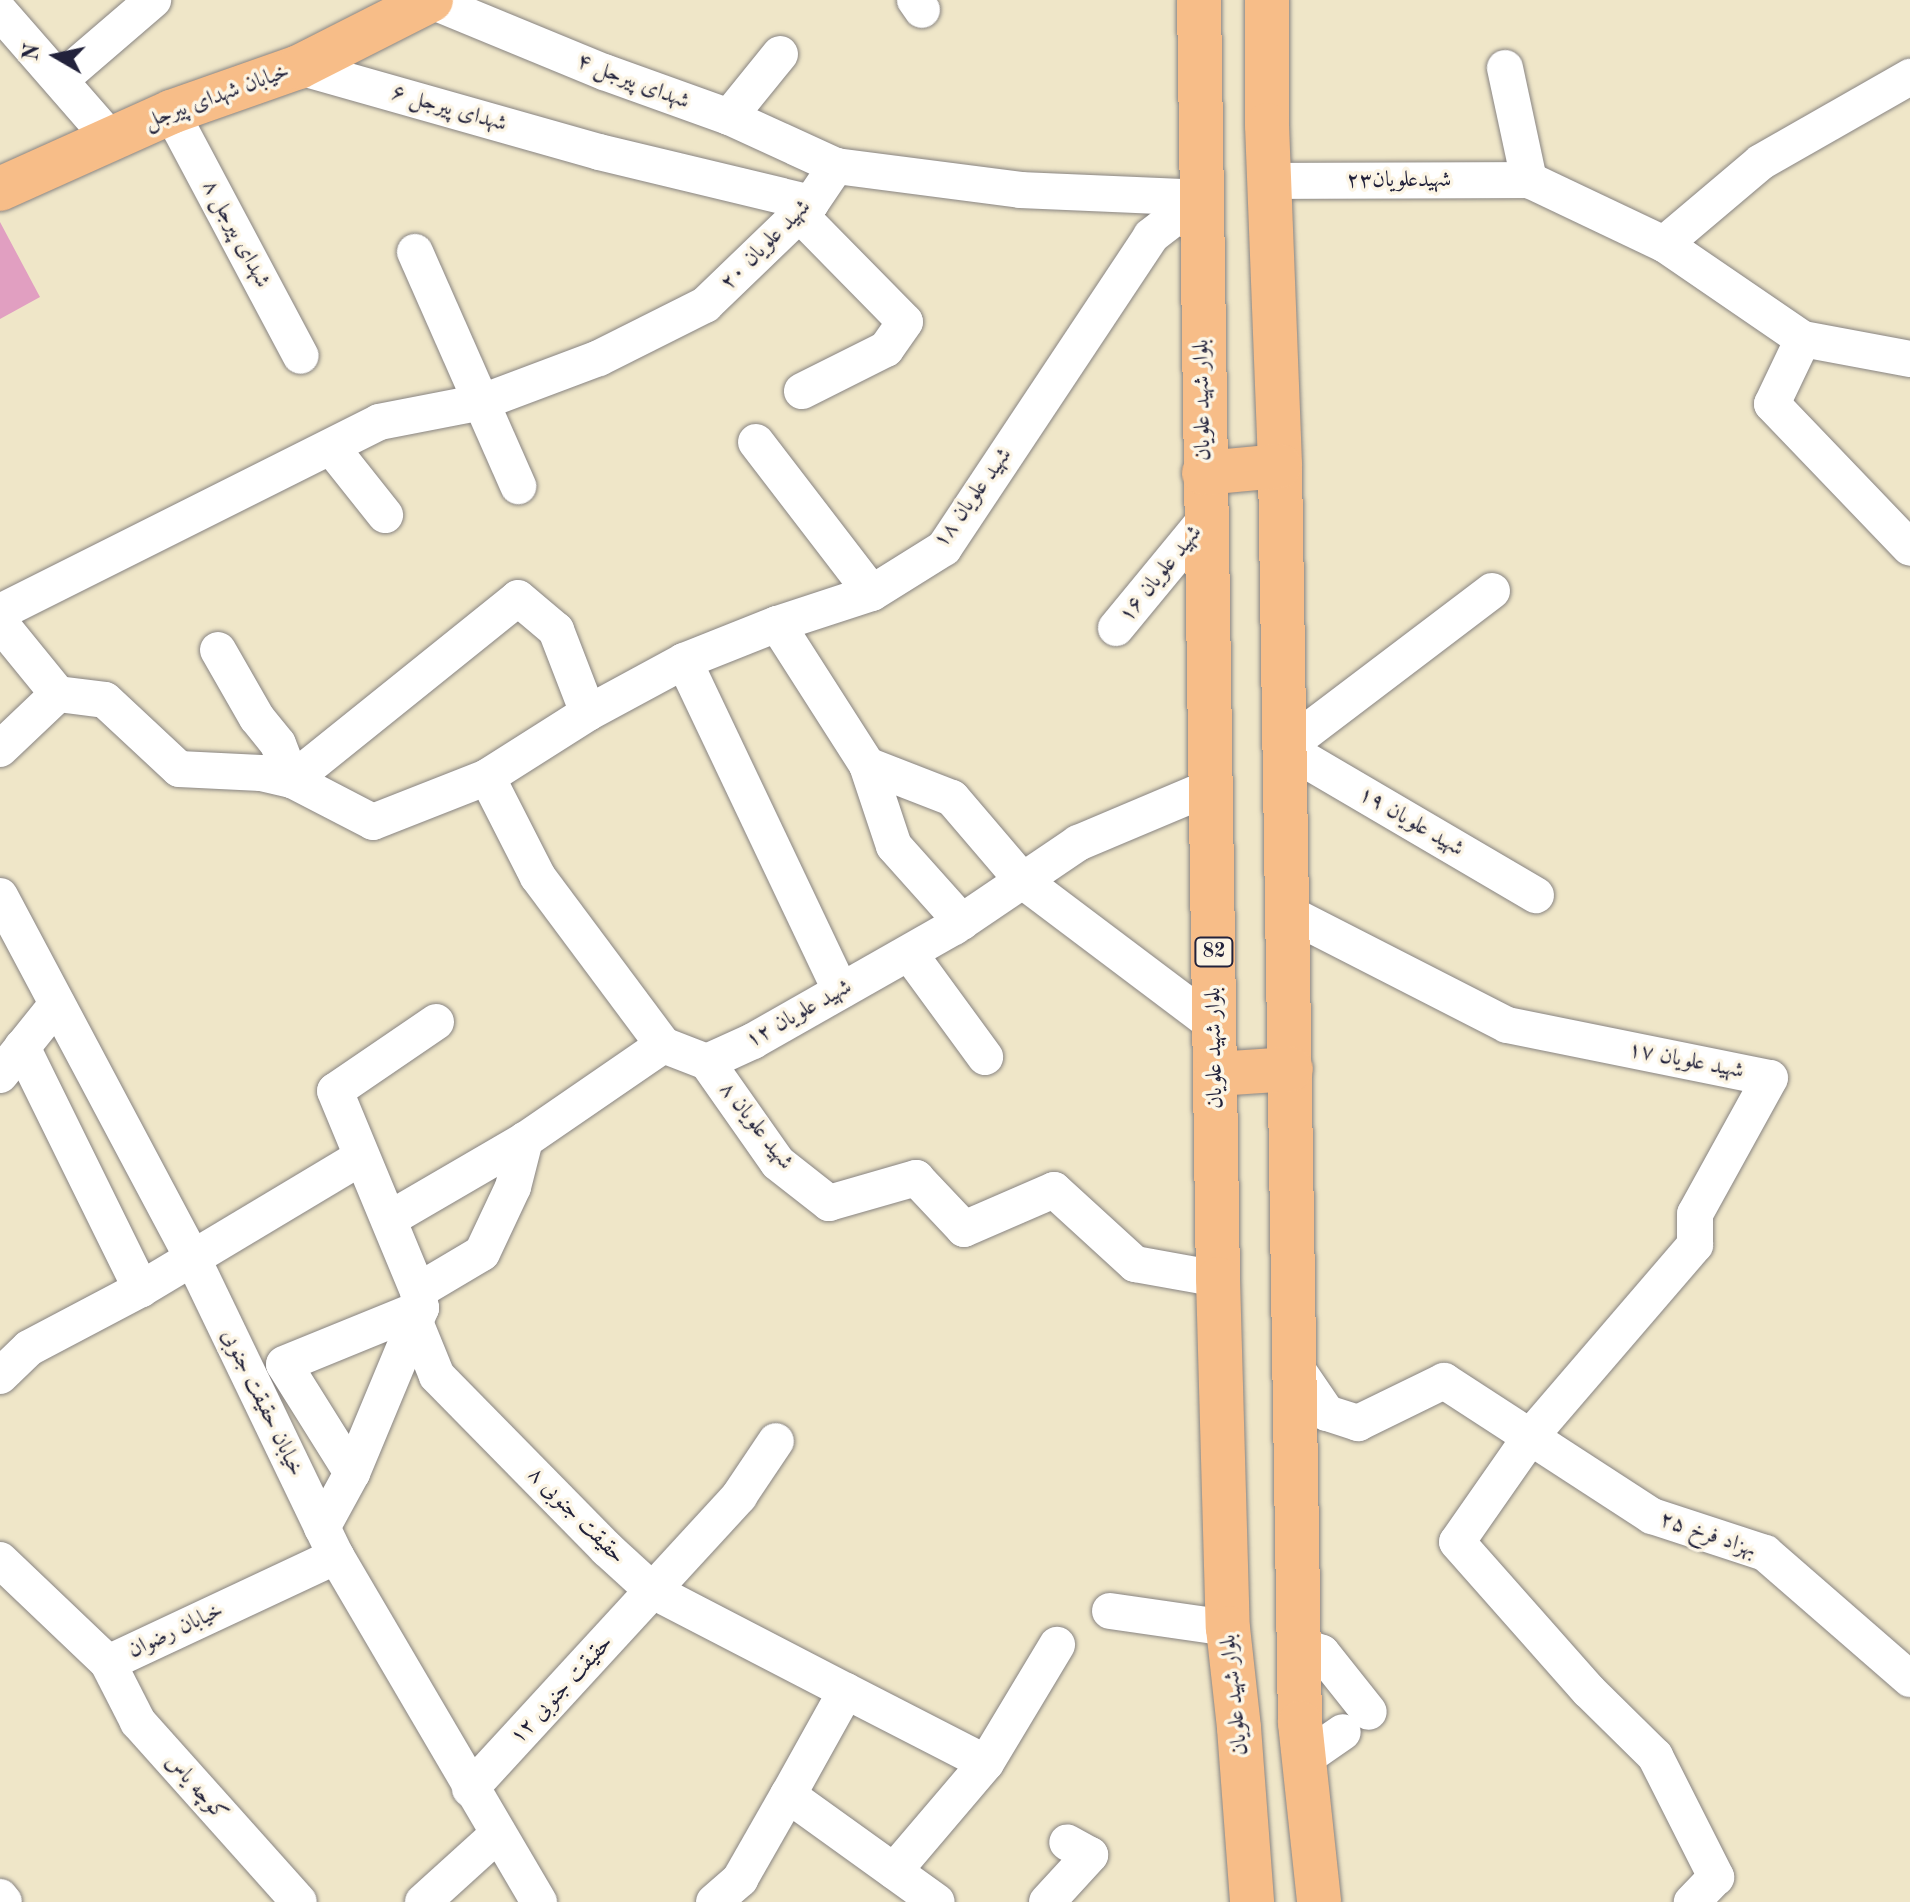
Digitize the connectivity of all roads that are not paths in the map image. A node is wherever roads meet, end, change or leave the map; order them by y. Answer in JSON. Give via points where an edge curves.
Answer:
{"nodes":[{"id":1,"x":153,"y":0,"type":"edge"},
{"id":2,"x":430,"y":0,"type":"edge"},
{"id":3,"x":1199,"y":0,"type":"edge"},
{"id":4,"x":1267,"y":0,"type":"edge"},
{"id":5,"x":0,"y":12,"type":"edge"},
{"id":6,"x":780,"y":54,"type":"dead end"},
{"id":7,"x":299,"y":67,"type":"junction"},
{"id":8,"x":1505,"y":68,"type":"dead end"},
{"id":9,"x":1910,"y":77,"type":"edge"},
{"id":10,"x":60,"y":80,"type":"junction"},
{"id":11,"x":171,"y":112,"type":"junction"},
{"id":12,"x":729,"y":117,"type":"junction"},
{"id":13,"x":110,"y":138,"type":"junction"},
{"id":14,"x":836,"y":166,"type":"junction"},
{"id":15,"x":1529,"y":180,"type":"junction"},
{"id":16,"x":1269,"y":181,"type":"junction"},
{"id":17,"x":0,"y":189,"type":"edge"},
{"id":18,"x":1200,"y":198,"type":"junction"},
{"id":19,"x":805,"y":208,"type":"junction"},
{"id":20,"x":1664,"y":244,"type":"junction"},
{"id":21,"x":415,"y":252,"type":"dead end"},
{"id":22,"x":1803,"y":339,"type":"junction"},
{"id":23,"x":301,"y":356,"type":"dead end"},
{"id":24,"x":1910,"y":359,"type":"edge"},
{"id":25,"x":802,"y":391,"type":"dead end"},
{"id":26,"x":482,"y":402,"type":"junction"},
{"id":27,"x":756,"y":442,"type":"dead end"},
{"id":28,"x":331,"y":447,"type":"junction"},
{"id":29,"x":1280,"y":466,"type":"junction"},
{"id":30,"x":1204,"y":473,"type":"junction"},
{"id":31,"x":518,"y":486,"type":"dead end"},
{"id":32,"x":385,"y":515,"type":"dead end"},
{"id":33,"x":1206,"y":519,"type":"junction"},
{"id":34,"x":1910,"y":548,"type":"edge"},
{"id":35,"x":1492,"y":591,"type":"dead end"},
{"id":36,"x":872,"y":593,"type":"junction"},
{"id":37,"x":0,"y":612,"type":"edge"},
{"id":38,"x":0,"y":623,"type":"edge"},
{"id":39,"x":777,"y":624,"type":"junction"},
{"id":40,"x":1116,"y":628,"type":"dead end"},
{"id":41,"x":218,"y":650,"type":"dead end"},
{"id":42,"x":684,"y":661,"type":"junction"},
{"id":43,"x":58,"y":694,"type":"junction"},
{"id":44,"x":588,"y":713,"type":"junction"},
{"id":45,"x":1285,"y":748,"type":"junction"},
{"id":46,"x":0,"y":749,"type":"edge"},
{"id":47,"x":867,"y":765,"type":"junction"},
{"id":48,"x":487,"y":777,"type":"junction"},
{"id":49,"x":292,"y":780,"type":"junction"},
{"id":50,"x":1213,"y":786,"type":"junction"},
{"id":51,"x":1023,"y":881,"type":"junction"},
{"id":52,"x":1536,"y":895,"type":"dead end"},
{"id":53,"x":0,"y":896,"type":"edge"},
{"id":54,"x":1288,"y":913,"type":"junction"},
{"id":55,"x":962,"y":922,"type":"junction"},
{"id":56,"x":909,"y":953,"type":"junction"},
{"id":57,"x":841,"y":991,"type":"junction"},
{"id":58,"x":57,"y":1004,"type":"junction"},
{"id":59,"x":436,"y":1022,"type":"dead end"},
{"id":60,"x":1214,"y":1025,"type":"junction"},
{"id":61,"x":663,"y":1045,"type":"junction"},
{"id":62,"x":22,"y":1047,"type":"junction"},
{"id":63,"x":985,"y":1057,"type":"dead end"},
{"id":64,"x":707,"y":1062,"type":"junction"},
{"id":65,"x":1291,"y":1069,"type":"junction"},
{"id":66,"x":1216,"y":1074,"type":"junction"},
{"id":67,"x":0,"y":1075,"type":"edge"},
{"id":68,"x":525,"y":1140,"type":"junction"},
{"id":69,"x":360,"y":1158,"type":"junction"},
{"id":70,"x":391,"y":1218,"type":"junction"},
{"id":71,"x":192,"y":1257,"type":"junction"},
{"id":72,"x":1218,"y":1279,"type":"junction"},
{"id":73,"x":141,"y":1289,"type":"junction"},
{"id":74,"x":418,"y":1307,"type":"junction"},
{"id":75,"x":1295,"y":1366,"type":"junction"},
{"id":76,"x":0,"y":1376,"type":"edge"},
{"id":77,"x":1531,"y":1436,"type":"junction"},
{"id":78,"x":776,"y":1441,"type":"dead end"},
{"id":79,"x":352,"y":1473,"type":"junction"},
{"id":80,"x":329,"y":1542,"type":"junction"},
{"id":81,"x":0,"y":1560,"type":"edge"},
{"id":82,"x":653,"y":1591,"type":"junction"},
{"id":83,"x":1110,"y":1611,"type":"dead end"},
{"id":84,"x":1228,"y":1628,"type":"junction"},
{"id":85,"x":1057,"y":1645,"type":"dead end"},
{"id":86,"x":1299,"y":1645,"type":"junction"},
{"id":87,"x":108,"y":1663,"type":"junction"},
{"id":88,"x":1910,"y":1679,"type":"edge"},
{"id":89,"x":846,"y":1691,"type":"junction"},
{"id":90,"x":1304,"y":1759,"type":"junction"},
{"id":91,"x":986,"y":1763,"type":"junction"},
{"id":92,"x":470,"y":1789,"type":"junction"},
{"id":93,"x":788,"y":1795,"type":"junction"},
{"id":94,"x":497,"y":1835,"type":"junction"},
{"id":95,"x":1067,"y":1842,"type":"dead end"},
{"id":96,"x":894,"y":1871,"type":"junction"},
{"id":97,"x":0,"y":1897,"type":"edge"},
{"id":98,"x":4,"y":1902,"type":"edge"},
{"id":99,"x":299,"y":1902,"type":"edge"},
{"id":100,"x":423,"y":1902,"type":"edge"},
{"id":101,"x":539,"y":1902,"type":"edge"},
{"id":102,"x":714,"y":1902,"type":"edge"},
{"id":103,"x":937,"y":1902,"type":"edge"},
{"id":104,"x":1047,"y":1902,"type":"edge"},
{"id":105,"x":1252,"y":1902,"type":"edge"},
{"id":106,"x":1319,"y":1902,"type":"edge"},
{"id":107,"x":1692,"y":1902,"type":"edge"}],
"edges":[{"from":1,"to":10,"type":"street"},
{"from":2,"to":7,"type":"main road","name":"خیابان شهدای پیرجل"},
{"from":2,"to":12,"type":"street","name":"شهدای پیرجل ۴"},
{"from":3,"to":18,"type":"main road","name":"بلوار شهید علویان","number":"82"},
{"from":4,"to":16,"type":"main road"},
{"from":5,"to":10,"type":"street"},
{"from":6,"to":12,"type":"street"},
{"from":7,"to":11,"type":"main road","name":"خیابان شهدای پیرجل"},
{"from":7,"to":19,"type":"street","name":"شهدای پیرجل ۶"},
{"from":8,"to":15,"type":"street"},
{"from":9,"to":20,"type":"street","via":[[1761,162]]},
{"from":10,"to":13,"type":"street"},
{"from":11,"to":13,"type":"main road","name":"خیابان شهدای پیرجل"},
{"from":11,"to":23,"type":"street","name":"شهدای پیرجل ۸"},
{"from":12,"to":14,"type":"street","name":"شهدای پیرجل ۴"},
{"from":13,"to":17,"type":"main road","name":"خیابان شهدای پیرجل"},
{"from":14,"to":18,"type":"street","via":[[1020,190]]},
{"from":14,"to":19,"type":"street","name":"شهید علویان ۲۰"},
{"from":15,"to":16,"type":"street","name":"شهیدعلویان۲۳"},
{"from":15,"to":20,"type":"street"},
{"from":16,"to":29,"type":"main road"},
{"from":18,"to":30,"type":"main road","name":"بلوار شهید علویان","number":"82"},
{"from":18,"to":36,"type":"street","name":"شهید علویان ۱۸","via":[[1151,236],[944,548]]},
{"from":19,"to":25,"type":"street","via":[[905,322],[886,349]]},
{"from":19,"to":26,"type":"street","name":"شهید علویان ۲۰","via":[[705,305],[599,358]]},
{"from":20,"to":22,"type":"street"},
{"from":21,"to":26,"type":"street"},
{"from":22,"to":24,"type":"street"},
{"from":22,"to":34,"type":"street","via":[[1772,404]]},
{"from":26,"to":28,"type":"street","name":"شهید علویان ۲۰","via":[[379,422]]},
{"from":26,"to":31,"type":"street"},
{"from":27,"to":36,"type":"street"},
{"from":28,"to":32,"type":"street"},
{"from":28,"to":37,"type":"street","name":"شهید علویان ۲۰"},
{"from":29,"to":30,"type":"main road"},
{"from":29,"to":45,"type":"main road"},
{"from":30,"to":33,"type":"main road","name":"بلوار شهید علویان","number":"82"},
{"from":33,"to":40,"type":"street","name":"شهید علویان ۱۶"},
{"from":33,"to":50,"type":"main road","name":"بلوار شهید علویان","number":"82"},
{"from":35,"to":45,"type":"street"},
{"from":36,"to":39,"type":"street","name":"شهید علویان ۱۸"},
{"from":38,"to":43,"type":"street"},
{"from":39,"to":42,"type":"street","name":"شهید علویان ۱۸"},
{"from":39,"to":47,"type":"street"},
{"from":41,"to":49,"type":"street","via":[[278,744]]},
{"from":42,"to":44,"type":"street","name":"شهید علویان ۱۸"},
{"from":42,"to":57,"type":"street"},
{"from":43,"to":46,"type":"street"},
{"from":43,"to":49,"type":"street","name":"شهید علویان ۱۸","via":[[105,700],[179,769]]},
{"from":44,"to":48,"type":"street","name":"شهید علویان ۱۸"},
{"from":44,"to":49,"type":"street","via":[[556,630],[518,598]]},
{"from":45,"to":52,"type":"street","name":"شهید علویان ۱۹"},
{"from":45,"to":54,"type":"main road"},
{"from":47,"to":51,"type":"street","via":[[952,798]]},
{"from":47,"to":55,"type":"street","via":[[894,846]]},
{"from":48,"to":49,"type":"street","name":"شهید علویان ۱۸","via":[[373,822]]},
{"from":48,"to":61,"type":"street","via":[[538,877]]},
{"from":50,"to":51,"type":"street","name":"شهید علویان ۱۲","via":[[1078,843]]},
{"from":50,"to":60,"type":"main road","name":"بلوار شهید علویان","number":"82"},
{"from":51,"to":55,"type":"street","name":"شهید علویان ۱۲"},
{"from":51,"to":60,"type":"street"},
{"from":53,"to":58,"type":"street","name":"خیابان حقیقت جنوبی"},
{"from":54,"to":65,"type":"main road"},
{"from":54,"to":77,"type":"street","name":"شهید علویان ۱۷","via":[[1507,1025],[1770,1078],[1695,1214],[1695,1245]]},
{"from":55,"to":56,"type":"street","name":"شهید علویان ۱۲"},
{"from":56,"to":57,"type":"street","name":"شهید علویان ۱۲"},
{"from":56,"to":63,"type":"street"},
{"from":57,"to":64,"type":"street","name":"شهید علویان ۱۲"},
{"from":58,"to":62,"type":"street"},
{"from":58,"to":71,"type":"street","name":"خیابان حقیقت جنوبی"},
{"from":59,"to":69,"type":"street","name":"حقیقت جنوبی ۸","via":[[335,1091]]},
{"from":60,"to":66,"type":"main road","name":"بلوار شهید علویان","number":"82"},
{"from":61,"to":64,"type":"street"},
{"from":61,"to":68,"type":"street"},
{"from":62,"to":67,"type":"street"},
{"from":62,"to":73,"type":"street"},
{"from":64,"to":72,"type":"street","name":"شهید علویان ۸","via":[[778,1163],[829,1203],[916,1178],[964,1229],[1054,1190],[1135,1264]]},
{"from":65,"to":66,"type":"main road"},
{"from":65,"to":75,"type":"main road"},
{"from":66,"to":72,"type":"main road","name":"بلوار شهید علویان","number":"82"},
{"from":68,"to":70,"type":"street"},
{"from":68,"to":74,"type":"street","via":[[513,1187],[482,1253]]},
{"from":69,"to":70,"type":"street","name":"حقیقت جنوبی ۸"},
{"from":69,"to":71,"type":"street"},
{"from":70,"to":74,"type":"street","name":"حقیقت جنوبی ۸"},
{"from":71,"to":73,"type":"street"},
{"from":71,"to":80,"type":"street","name":"خیابان حقیقت جنوبی"},
{"from":72,"to":84,"type":"main road","name":"بلوار شهید علویان","number":"82"},
{"from":73,"to":76,"type":"street","via":[[29,1348]]},
{"from":74,"to":79,"type":"street"},
{"from":74,"to":79,"type":"street","via":[[284,1364]]},
{"from":74,"to":82,"type":"street","name":"حقیقت جنوبی ۸","via":[[437,1376]]},
{"from":75,"to":77,"type":"street","name":"بهزاد فرخ ۲۵","via":[[1327,1413],[1358,1423],[1444,1381]]},
{"from":75,"to":86,"type":"main road"},
{"from":77,"to":88,"type":"street","name":"بهزاد فرخ ۲۵","via":[[1652,1516],[1765,1553]]},
{"from":77,"to":107,"type":"street","via":[[1457,1542],[1589,1691],[1655,1756],[1716,1877]]},
{"from":78,"to":82,"type":"street","name":"حقیقت جنوبی ۱۲","via":[[739,1496]]},
{"from":79,"to":80,"type":"street"},
{"from":80,"to":87,"type":"street","name":"خیابان رضوان"},
{"from":80,"to":92,"type":"street","name":"خیابان حقیقت جنوبی"},
{"from":81,"to":87,"type":"street","name":"خیابان رضوان"},
{"from":82,"to":89,"type":"street","name":"حقیقت جنوبی ۸"},
{"from":82,"to":92,"type":"street","name":"حقیقت جنوبی ۱۲"},
{"from":83,"to":84,"type":"street"},
{"from":84,"to":105,"type":"main road","name":"بلوار شهید علویان","number":"82"},
{"from":85,"to":91,"type":"street"},
{"from":86,"to":90,"type":"main road"},
{"from":86,"to":90,"type":"street","via":[[1322,1653],[1356,1722]]},
{"from":87,"to":99,"type":"street","name":"کوچه یاس","via":[[138,1722]]},
{"from":89,"to":91,"type":"street","name":"حقیقت جنوبی ۸"},
{"from":89,"to":93,"type":"street"},
{"from":90,"to":106,"type":"main road"},
{"from":91,"to":96,"type":"street"},
{"from":92,"to":94,"type":"street","name":"خیابان حقیقت جنوبی"},
{"from":93,"to":96,"type":"street"},
{"from":93,"to":102,"type":"street","via":[[740,1879]]},
{"from":94,"to":100,"type":"street"},
{"from":94,"to":101,"type":"street","name":"خیابان حقیقت جنوبی"},
{"from":95,"to":104,"type":"street","via":[[1090,1855]]},
{"from":96,"to":103,"type":"street"},
{"from":97,"to":98,"type":"street"}]}
